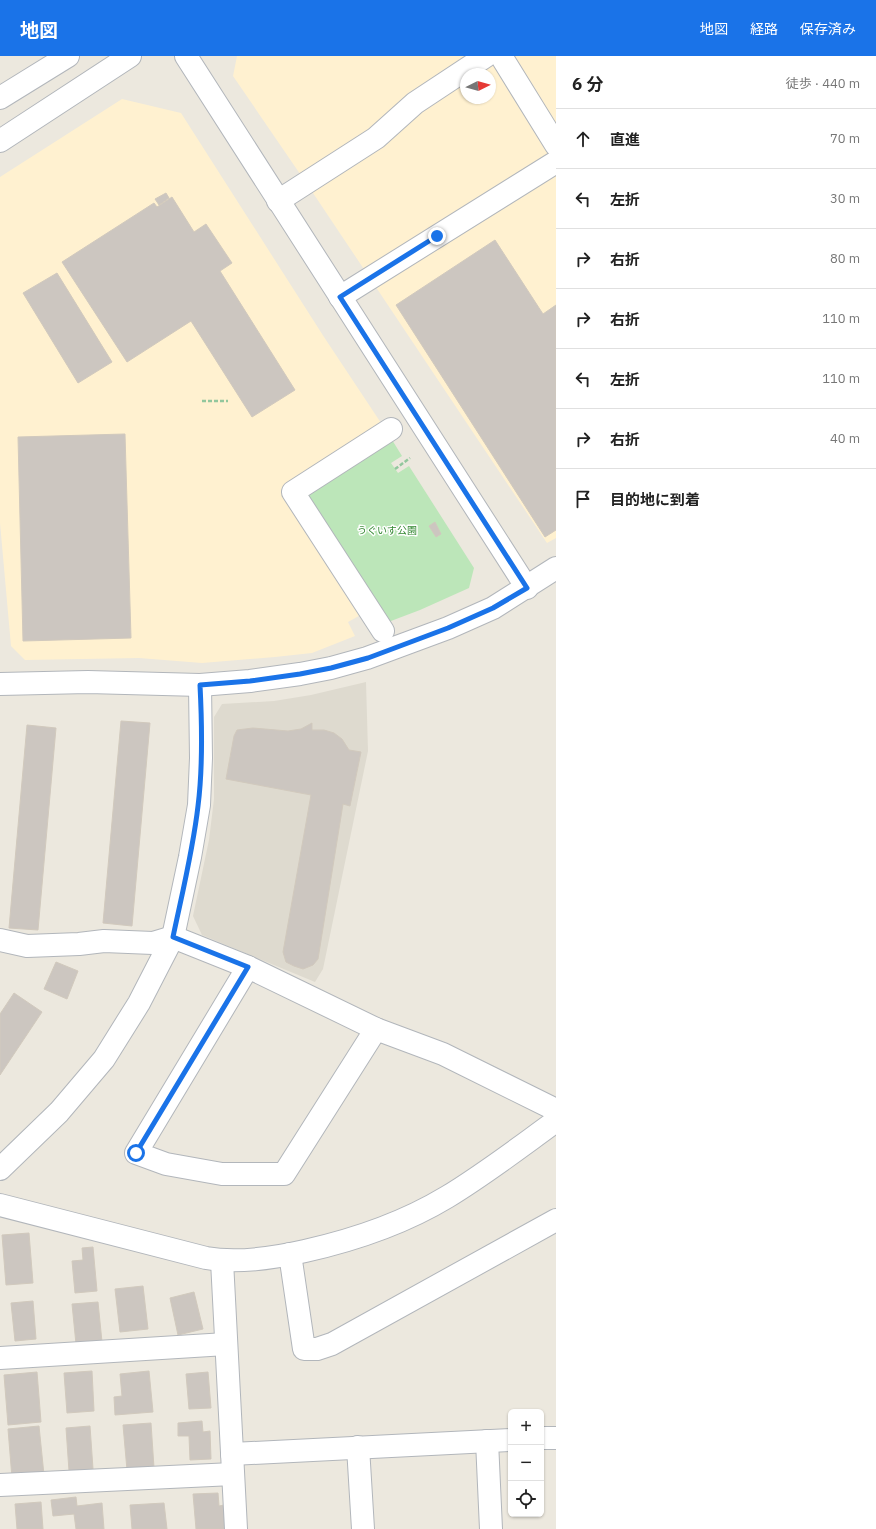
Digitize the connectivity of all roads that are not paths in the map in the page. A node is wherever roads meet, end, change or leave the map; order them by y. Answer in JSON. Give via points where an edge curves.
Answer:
{"nodes":[{"id":1,"x":68,"y":56,"type":"edge"},
{"id":2,"x":130,"y":56,"type":"edge"},
{"id":3,"x":186,"y":56,"type":"edge"},
{"id":4,"x":486,"y":56,"type":"edge"},
{"id":5,"x":501,"y":56,"type":"edge"},
{"id":6,"x":0,"y":98,"type":"edge"},
{"id":7,"x":0,"y":141,"type":"edge"},
{"id":8,"x":556,"y":145,"type":"edge"},
{"id":9,"x":556,"y":162,"type":"edge"},
{"id":10,"x":278,"y":201,"type":"junction"},
{"id":11,"x":340,"y":297,"type":"junction"},
{"id":12,"x":391,"y":429,"type":"dead end"},
{"id":13,"x":556,"y":568,"type":"edge"},
{"id":14,"x":527,"y":588,"type":"junction"},
{"id":15,"x":383,"y":630,"type":"dead end"},
{"id":16,"x":0,"y":684,"type":"edge"},
{"id":17,"x":200,"y":685,"type":"junction"},
{"id":18,"x":173,"y":937,"type":"junction"},
{"id":19,"x":0,"y":940,"type":"edge"},
{"id":20,"x":248,"y":967,"type":"junction"},
{"id":21,"x":376,"y":1029,"type":"junction"},
{"id":22,"x":556,"y":1110,"type":"edge"},
{"id":23,"x":556,"y":1121,"type":"edge"},
{"id":24,"x":0,"y":1169,"type":"edge"},
{"id":25,"x":0,"y":1205,"type":"edge"},
{"id":26,"x":556,"y":1220,"type":"edge"},
{"id":27,"x":290,"y":1254,"type":"junction"},
{"id":28,"x":222,"y":1261,"type":"junction"},
{"id":29,"x":226,"y":1344,"type":"junction"},
{"id":30,"x":0,"y":1358,"type":"edge"},
{"id":31,"x":544,"y":1438,"type":"edge"},
{"id":32,"x":556,"y":1438,"type":"edge"},
{"id":33,"x":508,"y":1440,"type":"edge"},
{"id":34,"x":487,"y":1441,"type":"junction"},
{"id":35,"x":358,"y":1448,"type":"junction"},
{"id":36,"x":232,"y":1464,"type":"junction"},
{"id":37,"x":0,"y":1485,"type":"edge"},
{"id":38,"x":236,"y":1529,"type":"edge"},
{"id":39,"x":363,"y":1529,"type":"edge"},
{"id":40,"x":491,"y":1529,"type":"edge"}],
"edges":[{"from":1,"to":6,"type":"street"},
{"from":2,"to":7,"type":"street"},
{"from":3,"to":10,"type":"street"},
{"from":4,"to":10,"type":"street","via":[[416,103],[376,138]]},
{"from":5,"to":8,"type":"street"},
{"from":9,"to":11,"type":"street"},
{"from":10,"to":11,"type":"street"},
{"from":11,"to":14,"type":"street"},
{"from":12,"to":15,"type":"street","via":[[293,492]]},
{"from":13,"to":14,"type":"street"},
{"from":14,"to":17,"type":"street","via":[[493,608],[448,628],[368,658],[300,674]]},
{"from":16,"to":17,"type":"street","via":[[88,682]]},
{"from":17,"to":18,"type":"street","via":[[199,805]]},
{"from":18,"to":19,"type":"street","via":[[153,943],[104,941],[27,946]]},
{"from":18,"to":20,"type":"street"},
{"from":18,"to":24,"type":"street","via":[[139,1003],[104,1059],[59,1112]]},
{"from":20,"to":21,"type":"street"},
{"from":20,"to":21,"type":"street","via":[[136,1153],[166,1164],[222,1174],[284,1174]]},
{"from":21,"to":22,"type":"street","via":[[443,1054]]},
{"from":23,"to":27,"type":"street","via":[[446,1198],[405,1219],[350,1239]]},
{"from":25,"to":28,"type":"street"},
{"from":26,"to":27,"type":"street","via":[[332,1344],[317,1348],[304,1349]]},
{"from":27,"to":28,"type":"street"},
{"from":28,"to":29,"type":"street"},
{"from":29,"to":30,"type":"street"},
{"from":29,"to":36,"type":"street"},
{"from":31,"to":32,"type":"street"},
{"from":33,"to":34,"type":"street"},
{"from":34,"to":35,"type":"street"},
{"from":34,"to":40,"type":"street"},
{"from":35,"to":36,"type":"street"},
{"from":35,"to":39,"type":"street"},
{"from":36,"to":37,"type":"street"},
{"from":36,"to":38,"type":"street"}]}
